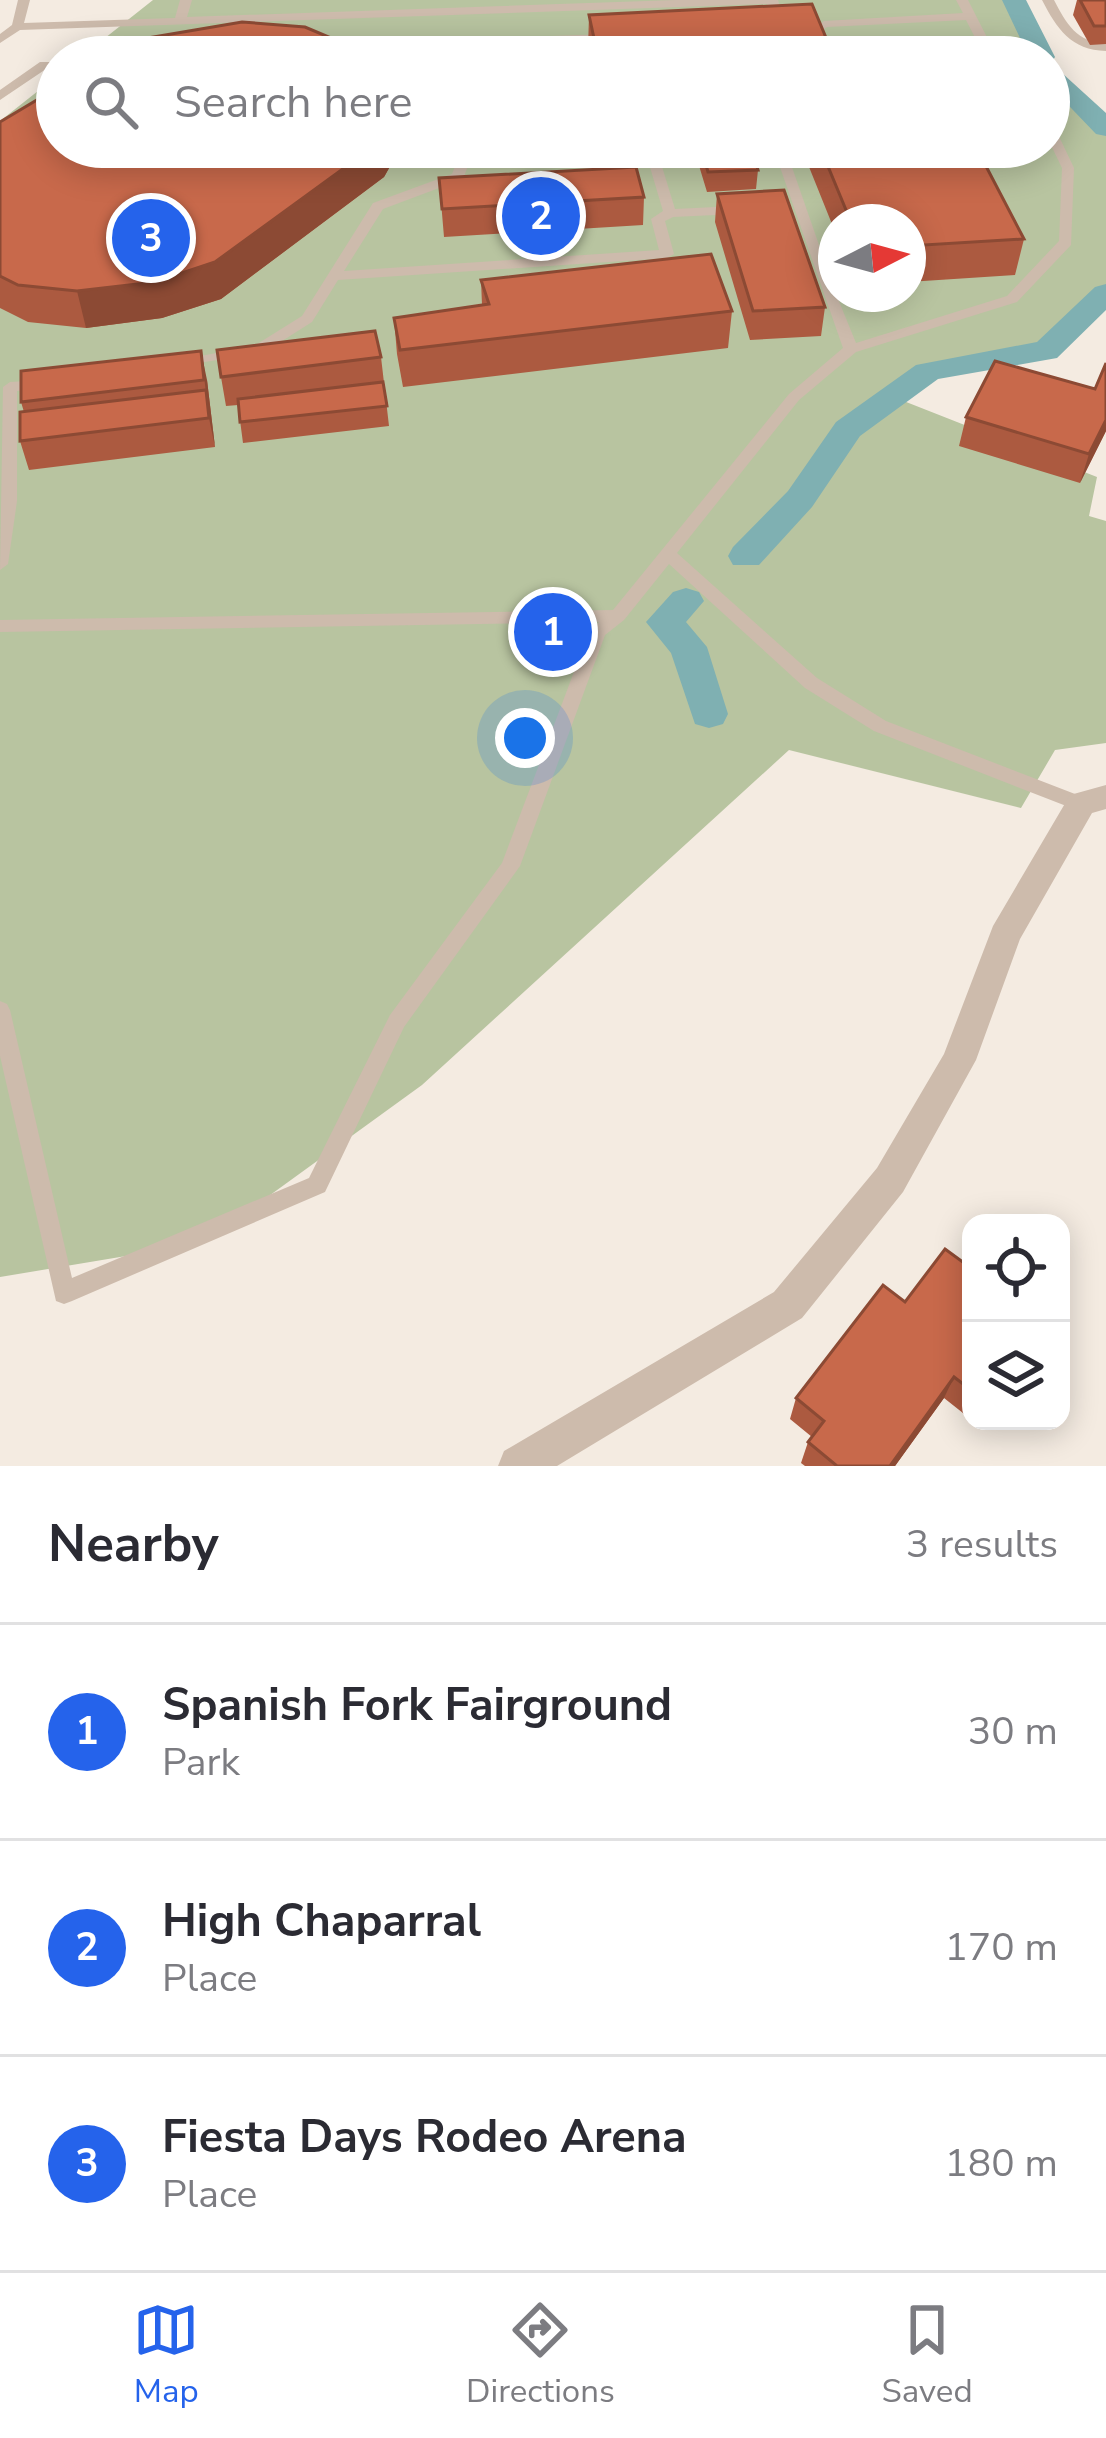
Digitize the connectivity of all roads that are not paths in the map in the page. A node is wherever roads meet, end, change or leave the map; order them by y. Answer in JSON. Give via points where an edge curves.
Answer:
{"nodes":[{"id":1,"x":24,"y":0,"type":"edge"},
{"id":2,"x":186,"y":0,"type":"edge"},
{"id":3,"x":962,"y":0,"type":"edge"},
{"id":4,"x":1048,"y":0,"type":"edge"},
{"id":5,"x":543,"y":5,"type":"edge"},
{"id":6,"x":970,"y":16,"type":"junction"},
{"id":7,"x":180,"y":21,"type":"junction"},
{"id":8,"x":17,"y":27,"type":"junction"},
{"id":9,"x":759,"y":32,"type":"edge"},
{"id":10,"x":782,"y":32,"type":"junction"},
{"id":11,"x":154,"y":36,"type":"edge"},
{"id":12,"x":550,"y":36,"type":"edge"},
{"id":13,"x":812,"y":36,"type":"edge"},
{"id":14,"x":820,"y":36,"type":"edge"},
{"id":15,"x":980,"y":36,"type":"edge"},
{"id":16,"x":1070,"y":36,"type":"edge"},
{"id":17,"x":1070,"y":36,"type":"edge"},
{"id":18,"x":0,"y":39,"type":"edge"},
{"id":19,"x":1106,"y":47,"type":"edge"},
{"id":20,"x":36,"y":71,"type":"edge"},
{"id":21,"x":0,"y":96,"type":"edge"},
{"id":22,"x":461,"y":168,"type":"edge"},
{"id":23,"x":656,"y":168,"type":"edge"},
{"id":24,"x":786,"y":168,"type":"edge"},
{"id":25,"x":1069,"y":168,"type":"edge"},
{"id":26,"x":800,"y":207,"type":"junction"},
{"id":27,"x":778,"y":208,"type":"edge"},
{"id":28,"x":757,"y":209,"type":"edge"},
{"id":29,"x":670,"y":214,"type":"junction"},
{"id":30,"x":1017,"y":265,"type":"edge"},
{"id":31,"x":337,"y":276,"type":"junction"},
{"id":32,"x":1026,"y":284,"type":"junction"},
{"id":33,"x":850,"y":349,"type":"junction"},
{"id":34,"x":164,"y":366,"type":"edge"},
{"id":35,"x":70,"y":382,"type":"edge"},
{"id":36,"x":668,"y":554,"type":"junction"},
{"id":37,"x":0,"y":564,"type":"edge"},
{"id":38,"x":618,"y":616,"type":"junction"},
{"id":39,"x":0,"y":626,"type":"edge"},
{"id":40,"x":1093,"y":801,"type":"edge"},
{"id":41,"x":0,"y":1010,"type":"edge"},
{"id":42,"x":519,"y":1466,"type":"edge"}],
"edges":[{"from":1,"to":8,"type":"lane"},
{"from":2,"to":7,"type":"lane"},
{"from":3,"to":6,"type":"lane"},
{"from":4,"to":16,"type":"lane"},
{"from":5,"to":7,"type":"lane"},
{"from":5,"to":10,"type":"lane","via":[[772,0]]},
{"from":5,"to":12,"type":"lane"},
{"from":6,"to":14,"type":"lane","via":[[824,24]]},
{"from":6,"to":15,"type":"lane"},
{"from":7,"to":8,"type":"lane"},
{"from":7,"to":11,"type":"lane"},
{"from":8,"to":18,"type":"lane"},
{"from":9,"to":10,"type":"lane"},
{"from":10,"to":13,"type":"lane"},
{"from":17,"to":19,"type":"lane","via":[[1088,48]]},
{"from":20,"to":21,"type":"lane"},
{"from":22,"to":31,"type":"lane","via":[[458,176],[378,206]]},
{"from":23,"to":29,"type":"lane"},
{"from":24,"to":26,"type":"lane"},
{"from":25,"to":32,"type":"lane","via":[[1066,242]]},
{"from":26,"to":27,"type":"lane"},
{"from":26,"to":33,"type":"lane"},
{"from":28,"to":29,"type":"lane"},
{"from":29,"to":31,"type":"lane","via":[[658,219],[667,254]]},
{"from":30,"to":32,"type":"lane"},
{"from":31,"to":34,"type":"lane","via":[[307,319],[258,350]]},
{"from":32,"to":33,"type":"lane","via":[[1012,299]]},
{"from":33,"to":36,"type":"lane","via":[[794,397]]},
{"from":35,"to":37,"type":"lane","via":[[10,387]]},
{"from":36,"to":38,"type":"lane"},
{"from":36,"to":40,"type":"lane","via":[[811,683],[880,726]]},
{"from":38,"to":39,"type":"lane"},
{"from":38,"to":41,"type":"lane","via":[[598,632],[510,866],[397,1021],[317,1185],[64,1294]]},
{"from":40,"to":42,"type":"street","via":[[1005,936],[959,1060],[890,1180],[788,1304]]}]}
